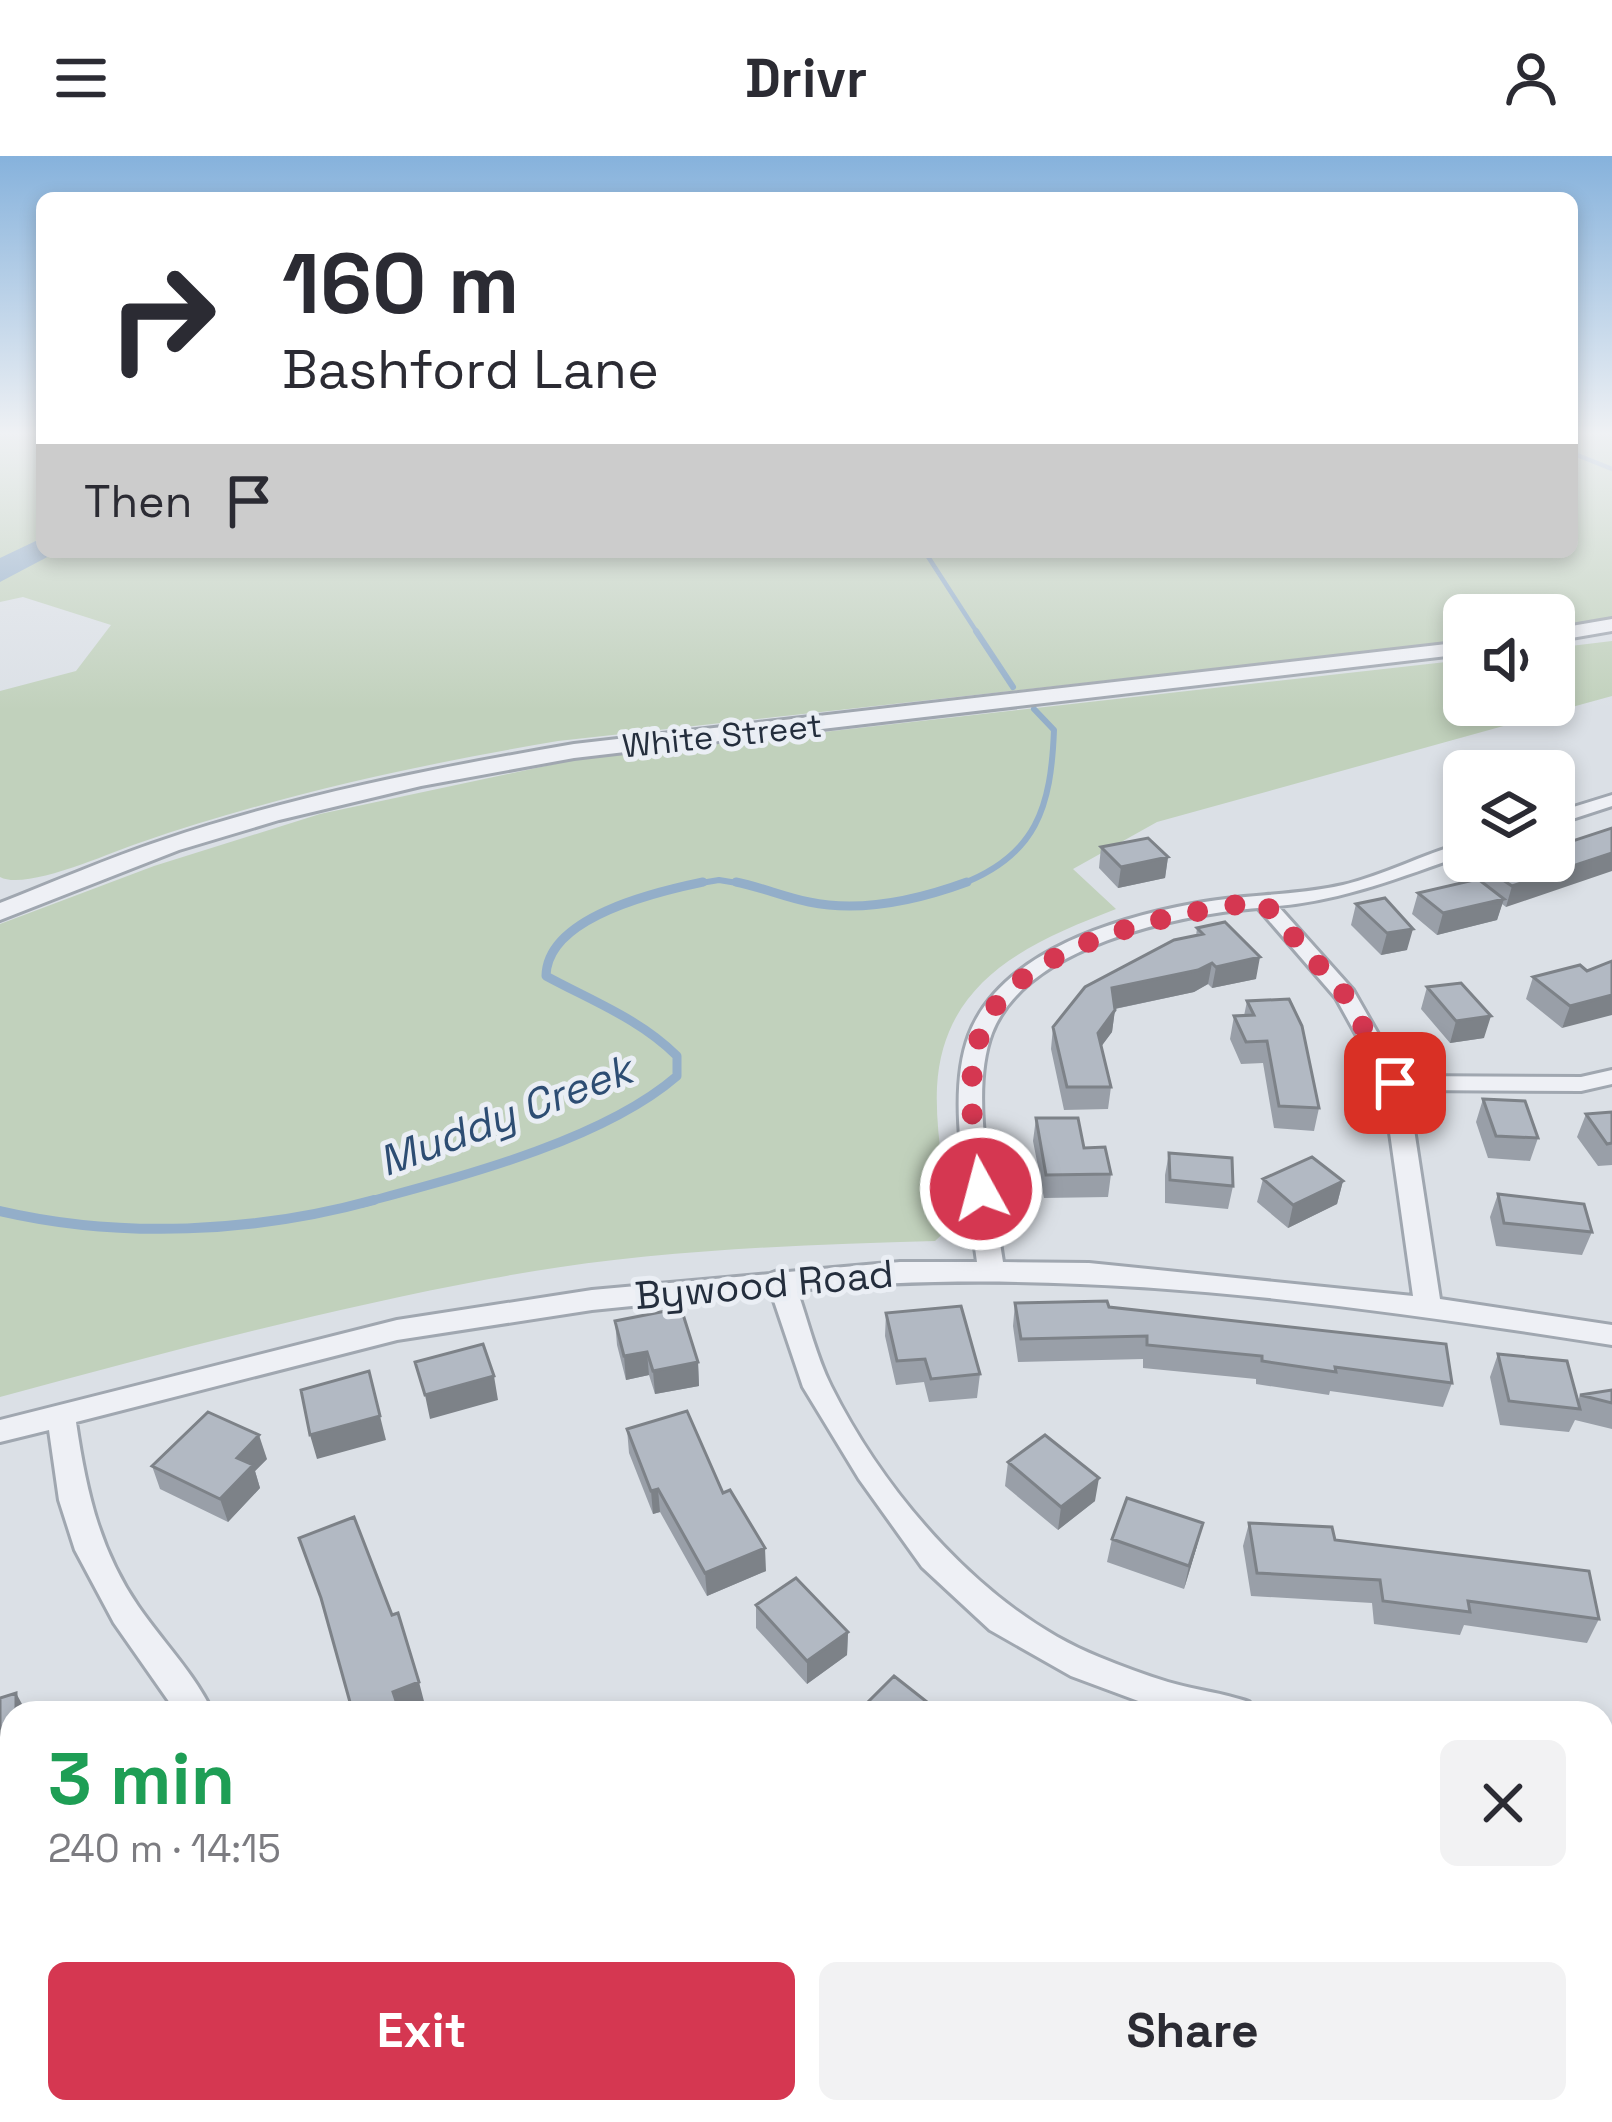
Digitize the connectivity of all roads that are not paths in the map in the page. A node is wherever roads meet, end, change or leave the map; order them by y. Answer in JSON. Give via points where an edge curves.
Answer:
{"nodes":[{"id":1,"x":1612,"y":626,"type":"edge"},
{"id":2,"x":1575,"y":632,"type":"edge"},
{"id":3,"x":1443,"y":650,"type":"edge"},
{"id":4,"x":1612,"y":800,"type":"edge"},
{"id":5,"x":1575,"y":812,"type":"edge"},
{"id":6,"x":1443,"y":856,"type":"edge"},
{"id":7,"x":1262,"y":901,"type":"junction"},
{"id":8,"x":0,"y":912,"type":"edge"},
{"id":9,"x":1612,"y":1077,"type":"edge"},
{"id":10,"x":1395,"y":1083,"type":"junction"},
{"id":11,"x":992,"y":1270,"type":"junction"},
{"id":12,"x":780,"y":1279,"type":"junction"},
{"id":13,"x":1428,"y":1307,"type":"junction"},
{"id":14,"x":1612,"y":1335,"type":"edge"},
{"id":15,"x":61,"y":1414,"type":"junction"},
{"id":16,"x":0,"y":1431,"type":"edge"},
{"id":17,"x":188,"y":1701,"type":"edge"},
{"id":18,"x":1186,"y":1701,"type":"edge"}],
"edges":[{"from":1,"to":2,"type":"street"},
{"from":3,"to":8,"type":"street","name":"White Street","via":[[472,768],[170,846]]},
{"from":4,"to":5,"type":"street"},
{"from":6,"to":7,"type":"street","via":[[1343,891]]},
{"from":7,"to":10,"type":"street","via":[[1345,995]]},
{"from":7,"to":11,"type":"street","via":[[1195,910],[1082,945],[1014,987],[981,1032],[971,1108]]},
{"from":9,"to":10,"type":"street","via":[[1581,1084]]},
{"from":10,"to":13,"type":"street"},
{"from":11,"to":12,"type":"street","name":"Bywood Road"},
{"from":11,"to":13,"type":"street","name":"Bywood Road","via":[[1089,1272]]},
{"from":12,"to":15,"type":"street","name":"Bywood Road","via":[[397,1330]]},
{"from":12,"to":18,"type":"street","via":[[817,1387],[933,1558],[1001,1620],[1083,1666]]},
{"from":13,"to":14,"type":"street","name":"Bywood Road"},
{"from":15,"to":16,"type":"street","name":"Bywood Road"},
{"from":15,"to":17,"type":"street","via":[[89,1548]]}]}
